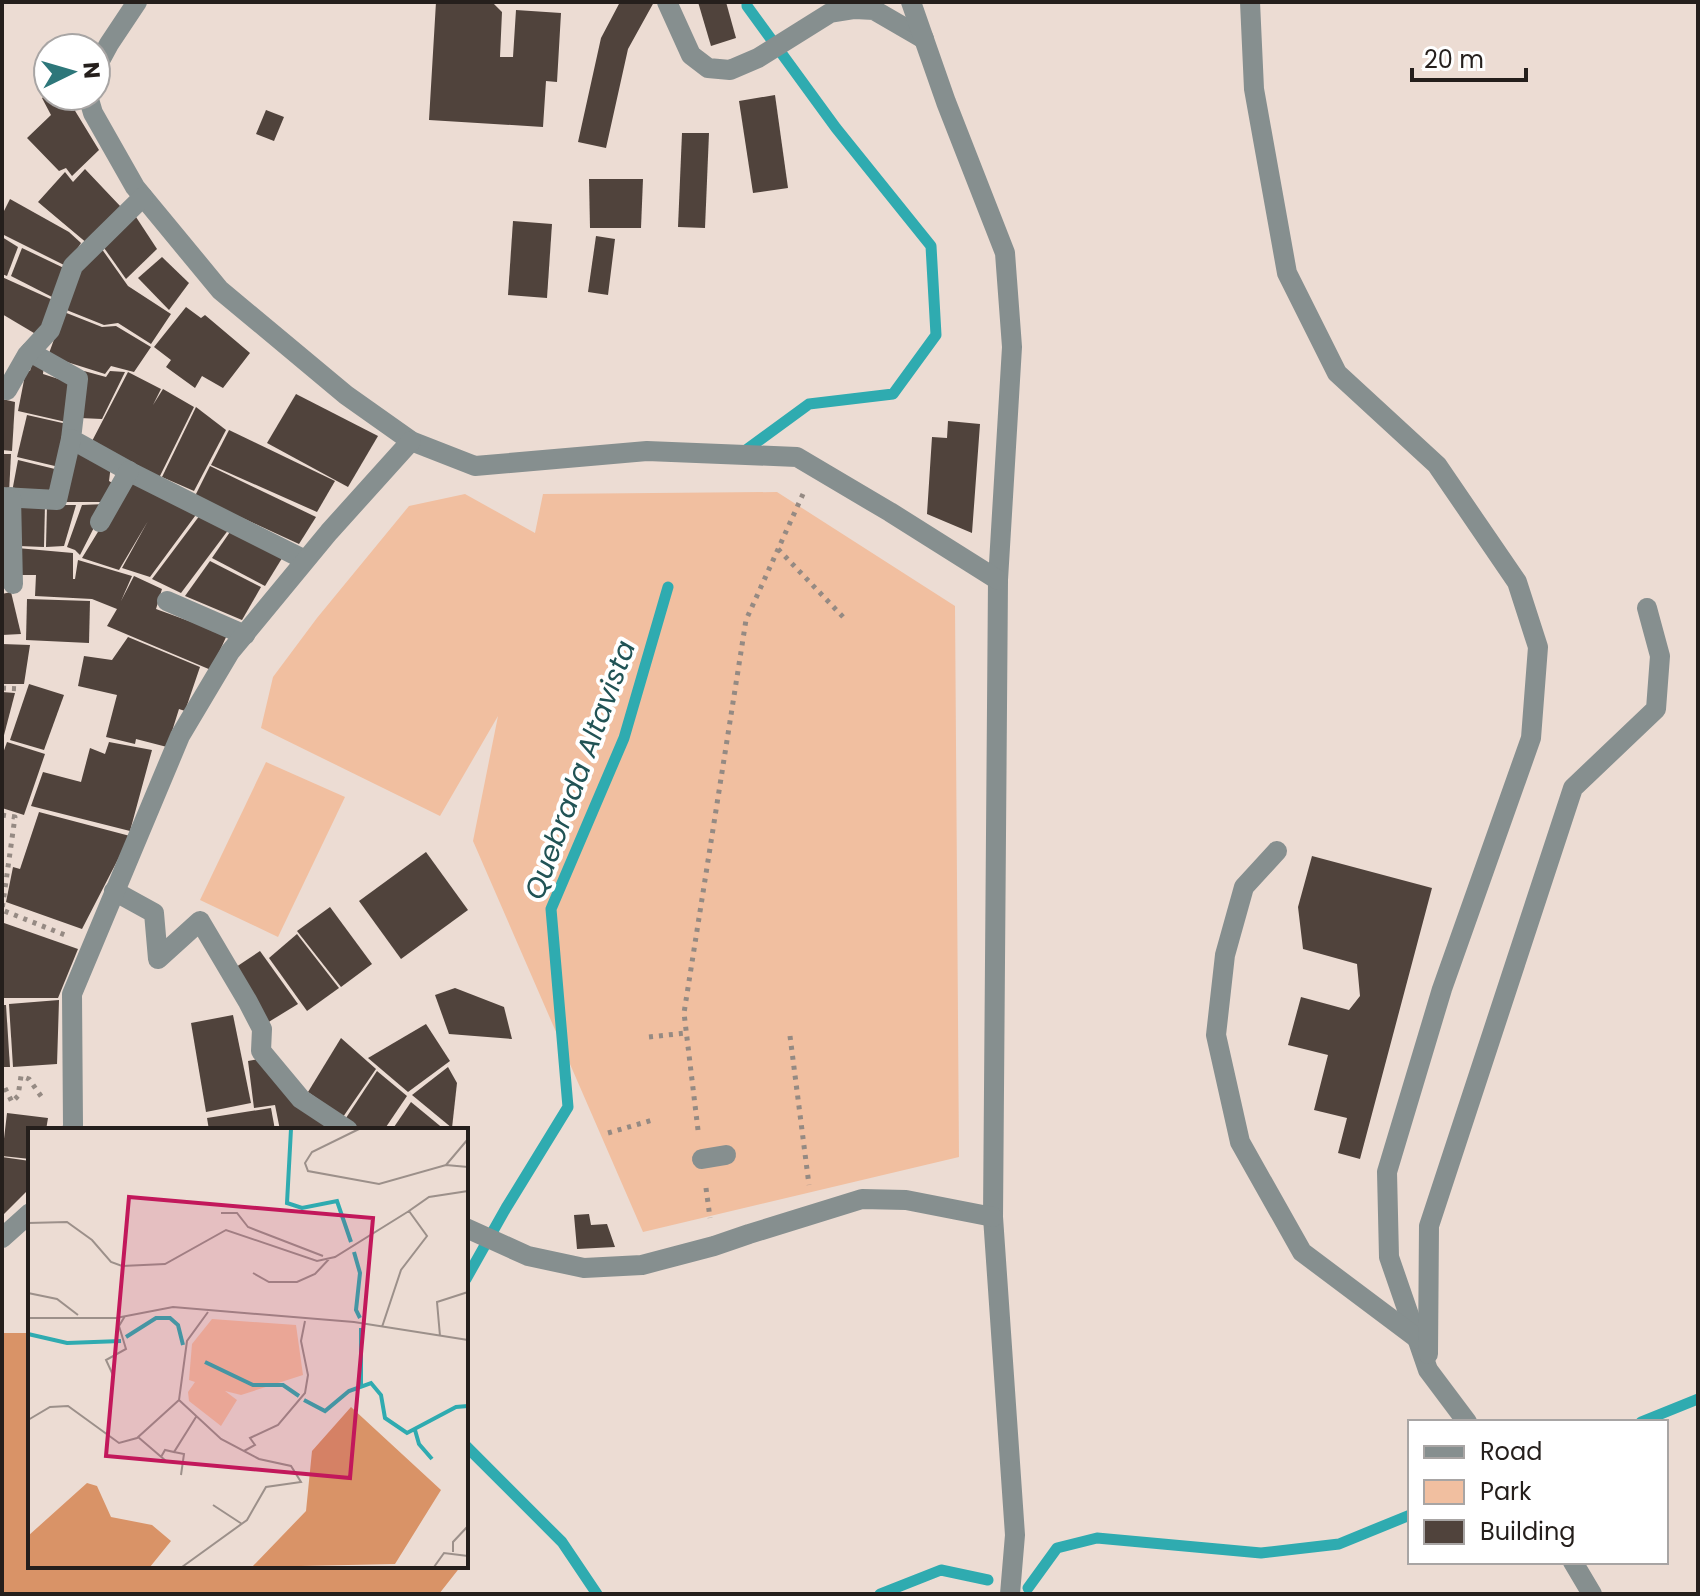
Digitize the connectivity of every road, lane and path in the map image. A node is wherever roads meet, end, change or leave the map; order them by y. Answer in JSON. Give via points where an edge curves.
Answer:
{"nodes":[{"id":1,"x":137,"y":2,"type":"edge"},
{"id":2,"x":667,"y":2,"type":"edge"},
{"id":3,"x":911,"y":2,"type":"edge"},
{"id":4,"x":1250,"y":2,"type":"edge"},
{"id":5,"x":924,"y":39,"type":"junction"},
{"id":6,"x":112,"y":40,"type":"edge"},
{"id":7,"x":93,"y":112,"type":"edge"},
{"id":8,"x":143,"y":197,"type":"junction"},
{"id":9,"x":28,"y":353,"type":"junction"},
{"id":10,"x":7,"y":390,"type":"dead end"},
{"id":11,"x":71,"y":439,"type":"junction"},
{"id":12,"x":411,"y":441,"type":"junction"},
{"id":13,"x":815,"y":467,"type":"junction"},
{"id":14,"x":129,"y":471,"type":"junction"},
{"id":15,"x":6,"y":497,"type":"edge"},
{"id":16,"x":100,"y":522,"type":"dead end"},
{"id":17,"x":778,"y":549,"type":"junction"},
{"id":18,"x":305,"y":560,"type":"junction"},
{"id":19,"x":998,"y":580,"type":"junction"},
{"id":20,"x":13,"y":584,"type":"dead end"},
{"id":21,"x":167,"y":601,"type":"dead end"},
{"id":22,"x":1647,"y":608,"type":"dead end"},
{"id":23,"x":846,"y":620,"type":"dead end"},
{"id":24,"x":245,"y":635,"type":"junction"},
{"id":25,"x":2,"y":688,"type":"edge"},
{"id":26,"x":21,"y":689,"type":"dead end"},
{"id":27,"x":2,"y":815,"type":"edge"},
{"id":28,"x":1277,"y":851,"type":"dead end"},
{"id":29,"x":114,"y":891,"type":"junction"},
{"id":30,"x":43,"y":927,"type":"dead end"},
{"id":31,"x":684,"y":1013,"type":"dead end"},
{"id":32,"x":686,"y":1033,"type":"dead end"},
{"id":33,"x":790,"y":1036,"type":"dead end"},
{"id":34,"x":649,"y":1037,"type":"dead end"},
{"id":35,"x":5,"y":1088,"type":"dead end"},
{"id":36,"x":656,"y":1119,"type":"dead end"},
{"id":37,"x":72,"y":1128,"type":"edge"},
{"id":38,"x":345,"y":1128,"type":"edge"},
{"id":39,"x":608,"y":1133,"type":"dead end"},
{"id":40,"x":726,"y":1155,"type":"dead end"},
{"id":41,"x":702,"y":1159,"type":"dead end"},
{"id":42,"x":813,"y":1214,"type":"junction"},
{"id":43,"x":28,"y":1215,"type":"edge"},
{"id":44,"x":993,"y":1217,"type":"junction"},
{"id":45,"x":468,"y":1229,"type":"edge"},
{"id":46,"x":2,"y":1238,"type":"edge"},
{"id":47,"x":1418,"y":1339,"type":"junction"},
{"id":48,"x":1428,"y":1370,"type":"junction"},
{"id":49,"x":1466,"y":1420,"type":"edge"},
{"id":50,"x":1574,"y":1564,"type":"edge"},
{"id":51,"x":1010,"y":1594,"type":"edge"},
{"id":52,"x":1592,"y":1594,"type":"edge"}],
"edges":[{"from":1,"to":6,"type":"street"},
{"from":2,"to":5,"type":"street","via":[[691,55],[708,68],[730,70],[830,13],[855,9],[874,10]]},
{"from":3,"to":5,"type":"street"},
{"from":4,"to":47,"type":"street","via":[[1254,89],[1287,273],[1337,373],[1437,465],[1517,582],[1538,647],[1531,738],[1442,989],[1387,1172],[1389,1257]]},
{"from":5,"to":19,"type":"street","via":[[1005,253],[1012,347]]},
{"from":7,"to":8,"type":"street"},
{"from":8,"to":9,"type":"street","via":[[73,266],[50,330]]},
{"from":8,"to":12,"type":"street","via":[[220,290],[346,395]]},
{"from":9,"to":10,"type":"street"},
{"from":9,"to":11,"type":"street","via":[[78,379]]},
{"from":11,"to":14,"type":"street"},
{"from":11,"to":15,"type":"street","via":[[57,500]]},
{"from":12,"to":13,"type":"street","via":[[475,466],[647,451],[797,457]]},
{"from":12,"to":18,"type":"street"},
{"from":13,"to":17,"type":"path"},
{"from":13,"to":19,"type":"street"},
{"from":14,"to":16,"type":"street"},
{"from":14,"to":18,"type":"street"},
{"from":15,"to":20,"type":"street"},
{"from":17,"to":23,"type":"path"},
{"from":17,"to":31,"type":"path","via":[[746,620]]},
{"from":18,"to":24,"type":"street"},
{"from":19,"to":44,"type":"street"},
{"from":21,"to":24,"type":"street"},
{"from":22,"to":48,"type":"street","via":[[1660,656],[1656,709],[1573,788],[1429,1226]]},
{"from":24,"to":29,"type":"street","via":[[180,736]]},
{"from":25,"to":26,"type":"path"},
{"from":27,"to":30,"type":"path","via":[[15,817],[2,910]]},
{"from":28,"to":47,"type":"street","via":[[1244,887],[1225,955],[1216,1035],[1240,1142],[1302,1252]]},
{"from":29,"to":37,"type":"street","via":[[72,994]]},
{"from":29,"to":38,"type":"street","via":[[154,913],[158,959],[200,921],[262,1029],[261,1051],[301,1099]]},
{"from":32,"to":34,"type":"path"},
{"from":33,"to":42,"type":"path"},
{"from":35,"to":37,"type":"path","via":[[12,1102],[21,1076],[29,1079]]},
{"from":36,"to":39,"type":"path"},
{"from":40,"to":41,"type":"street"},
{"from":42,"to":44,"type":"street","via":[[862,1199],[906,1200]]},
{"from":42,"to":45,"type":"street","via":[[642,1265],[584,1268],[528,1256]]},
{"from":43,"to":46,"type":"street"},
{"from":44,"to":51,"type":"street","via":[[1015,1535]]},
{"from":47,"to":48,"type":"street"},
{"from":48,"to":49,"type":"street"},
{"from":50,"to":52,"type":"street"}]}
